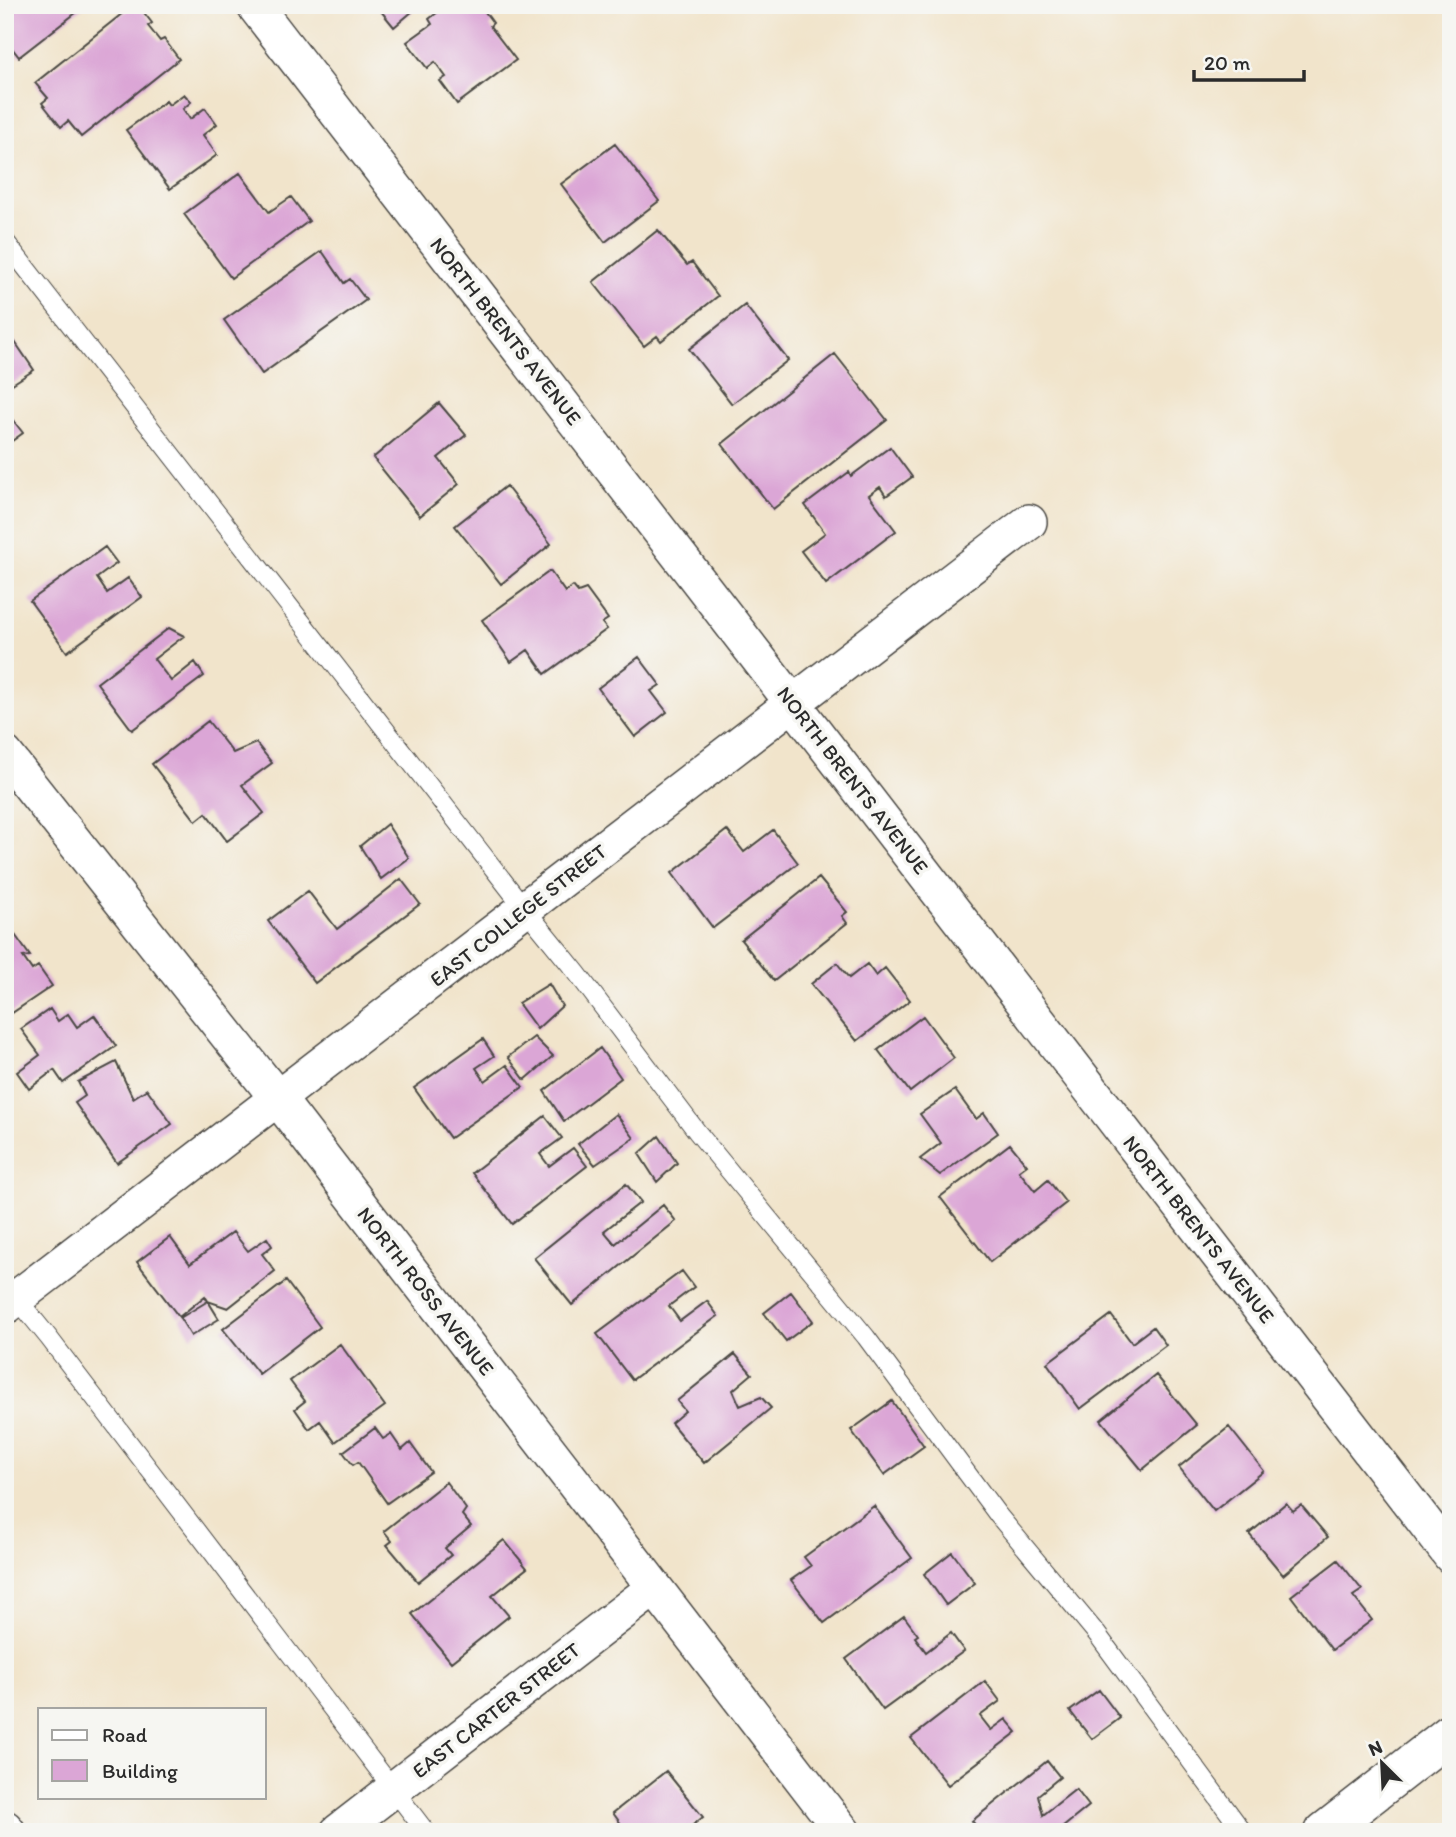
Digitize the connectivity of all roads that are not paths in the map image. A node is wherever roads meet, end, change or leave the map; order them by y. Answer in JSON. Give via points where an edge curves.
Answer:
{"nodes":[{"id":1,"x":254,"y":5,"type":"edge"},
{"id":2,"x":5,"y":241,"type":"edge"},
{"id":3,"x":1029,"y":522,"type":"dead end"},
{"id":4,"x":793,"y":702,"type":"junction"},
{"id":5,"x":5,"y":754,"type":"edge"},
{"id":6,"x":525,"y":909,"type":"junction"},
{"id":7,"x":278,"y":1099,"type":"junction"},
{"id":8,"x":9,"y":1296,"type":"edge"},
{"id":9,"x":1451,"y":1556,"type":"edge"},
{"id":10,"x":654,"y":1588,"type":"junction"},
{"id":11,"x":1451,"y":1733,"type":"edge"},
{"id":12,"x":392,"y":1790,"type":"junction"},
{"id":13,"x":5,"y":1828,"type":"edge"},
{"id":14,"x":9,"y":1832,"type":"edge"},
{"id":15,"x":338,"y":1832,"type":"edge"},
{"id":16,"x":426,"y":1832,"type":"edge"},
{"id":17,"x":843,"y":1832,"type":"edge"},
{"id":18,"x":1243,"y":1832,"type":"edge"},
{"id":19,"x":1324,"y":1832,"type":"edge"}],
"edges":[{"from":1,"to":4,"type":"street","name":"NORTH BRENTS AVENUE"},
{"from":2,"to":6,"type":"lane"},
{"from":3,"to":4,"type":"street","name":"EAST COLLEGE STREET"},
{"from":4,"to":6,"type":"street","name":"EAST COLLEGE STREET"},
{"from":4,"to":9,"type":"street","name":"NORTH BRENTS AVENUE"},
{"from":5,"to":7,"type":"street","name":"NORTH ROSS AVENUE"},
{"from":6,"to":7,"type":"street","name":"EAST COLLEGE STREET"},
{"from":6,"to":18,"type":"lane","via":[[698,1133],[866,1337],[998,1515],[1097,1634]]},
{"from":7,"to":8,"type":"street","name":"EAST COLLEGE STREET"},
{"from":7,"to":10,"type":"street","name":"NORTH ROSS AVENUE"},
{"from":8,"to":12,"type":"lane","via":[[241,1588]]},
{"from":10,"to":12,"type":"street","name":"EAST CARTER STREET"},
{"from":10,"to":17,"type":"street","name":"NORTH ROSS AVENUE"},
{"from":11,"to":19,"type":"street"},
{"from":12,"to":15,"type":"street","name":"EAST CARTER STREET"},
{"from":12,"to":16,"type":"lane"},
{"from":13,"to":14,"type":"street"}]}
